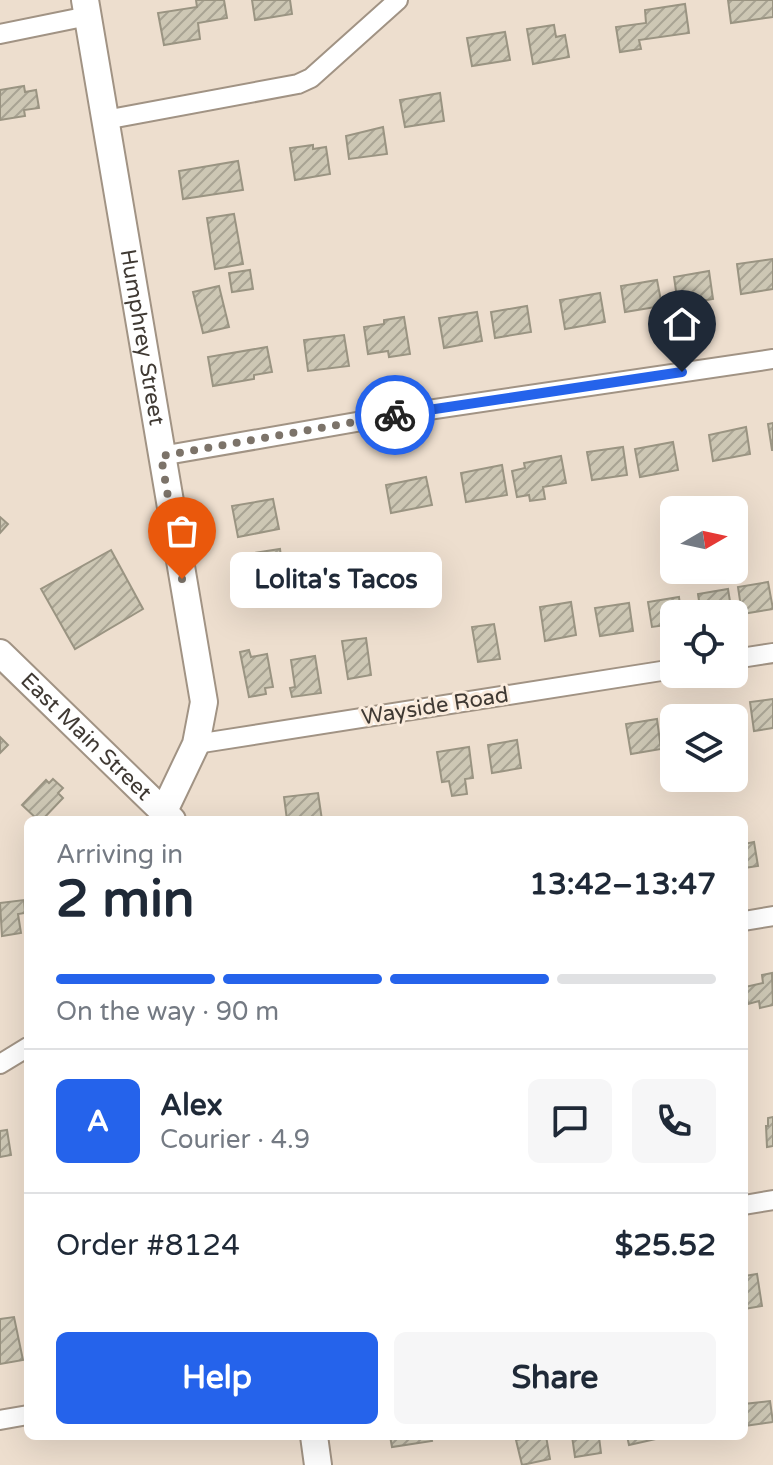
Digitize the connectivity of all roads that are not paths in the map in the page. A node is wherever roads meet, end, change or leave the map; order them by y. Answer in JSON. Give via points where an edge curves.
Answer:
{"nodes":[{"id":1,"x":398,"y":0,"type":"edge"},
{"id":2,"x":86,"y":8,"type":"edge"},
{"id":3,"x":0,"y":34,"type":"edge"},
{"id":4,"x":105,"y":120,"type":"junction"},
{"id":5,"x":773,"y":359,"type":"edge"},
{"id":6,"x":161,"y":456,"type":"junction"},
{"id":7,"x":0,"y":653,"type":"edge"},
{"id":8,"x":773,"y":653,"type":"edge"},
{"id":9,"x":748,"y":657,"type":"edge"},
{"id":10,"x":660,"y":671,"type":"edge"},
{"id":11,"x":196,"y":744,"type":"junction"},
{"id":12,"x":168,"y":816,"type":"edge"},
{"id":13,"x":773,"y":916,"type":"edge"},
{"id":14,"x":748,"y":920,"type":"edge"},
{"id":15,"x":24,"y":1049,"type":"edge"},
{"id":16,"x":0,"y":1064,"type":"edge"},
{"id":17,"x":773,"y":1200,"type":"edge"},
{"id":18,"x":748,"y":1204,"type":"edge"},
{"id":19,"x":24,"y":1416,"type":"edge"},
{"id":20,"x":0,"y":1420,"type":"edge"},
{"id":21,"x":315,"y":1440,"type":"edge"},
{"id":22,"x":318,"y":1465,"type":"edge"}],
"edges":[{"from":1,"to":4,"type":"street","via":[[298,84]]},
{"from":2,"to":3,"type":"street"},
{"from":2,"to":4,"type":"street","name":"Humphrey Street"},
{"from":4,"to":6,"type":"street","name":"Humphrey Street"},
{"from":5,"to":6,"type":"street"},
{"from":6,"to":11,"type":"street","name":"Humphrey Street","via":[[204,702]]},
{"from":7,"to":12,"type":"street","name":"East Main Street"},
{"from":8,"to":9,"type":"street"},
{"from":10,"to":11,"type":"street","name":"Wayside Road"},
{"from":11,"to":12,"type":"street","name":"Humphrey Street"},
{"from":13,"to":14,"type":"street"},
{"from":15,"to":16,"type":"street"},
{"from":17,"to":18,"type":"street"},
{"from":19,"to":20,"type":"street"},
{"from":21,"to":22,"type":"street"}]}
